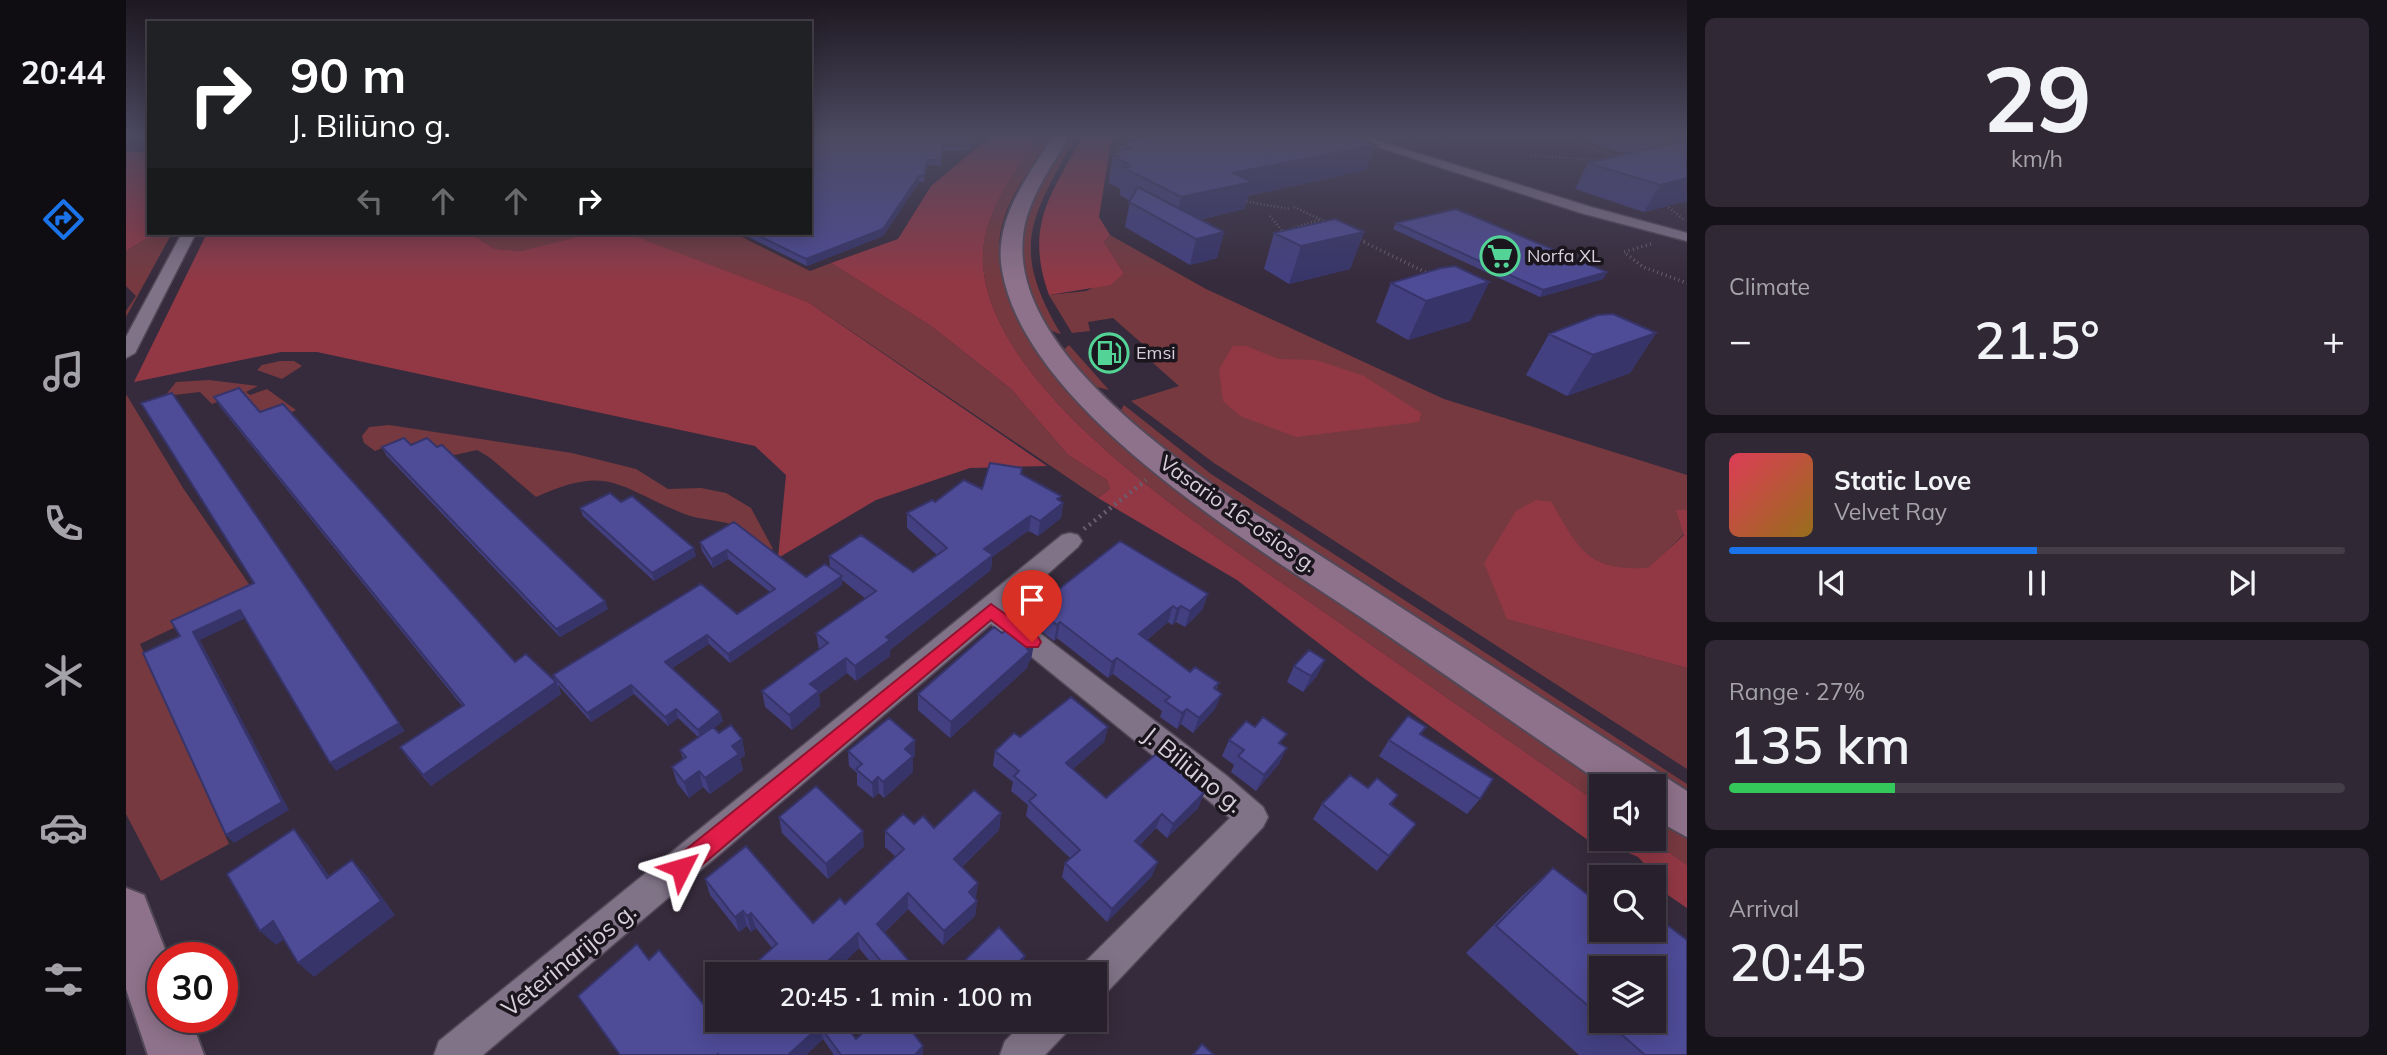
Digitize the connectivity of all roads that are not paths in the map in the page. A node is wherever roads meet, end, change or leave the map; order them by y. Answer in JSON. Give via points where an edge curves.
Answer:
{"nodes":[{"id":1,"x":1033,"y":184,"type":"edge"},
{"id":2,"x":1504,"y":184,"type":"edge"},
{"id":3,"x":188,"y":235,"type":"edge"},
{"id":4,"x":1687,"y":237,"type":"edge"},
{"id":5,"x":126,"y":353,"type":"edge"},
{"id":6,"x":1070,"y":541,"type":"road end"},
{"id":7,"x":991,"y":610,"type":"junction"},
{"id":8,"x":1624,"y":774,"type":"edge"},
{"id":9,"x":1666,"y":802,"type":"edge"},
{"id":10,"x":1687,"y":816,"type":"edge"},
{"id":11,"x":126,"y":913,"type":"edge"},
{"id":12,"x":1107,"y":966,"type":"edge"},
{"id":13,"x":1041,"y":1032,"type":"edge"},
{"id":14,"x":176,"y":1055,"type":"edge"},
{"id":15,"x":453,"y":1055,"type":"edge"},
{"id":16,"x":1019,"y":1055,"type":"edge"}],
"edges":[{"from":1,"to":8,"type":"main road","name":"Vasario 16-osios g.","via":[[1012,235],[1017,286],[1032,322],[1072,377],[1135,439],[1212,499]]},
{"from":2,"to":4,"type":"street"},
{"from":3,"to":5,"type":"street"},
{"from":6,"to":7,"type":"street","name":"Veterinarijos g."},
{"from":7,"to":12,"type":"street","name":"J. Biliūno g.","via":[[1252,817]]},
{"from":7,"to":15,"type":"street","name":"Veterinarijos g."},
{"from":9,"to":10,"type":"main road"},
{"from":11,"to":14,"type":"main road"},
{"from":13,"to":16,"type":"street"}]}
